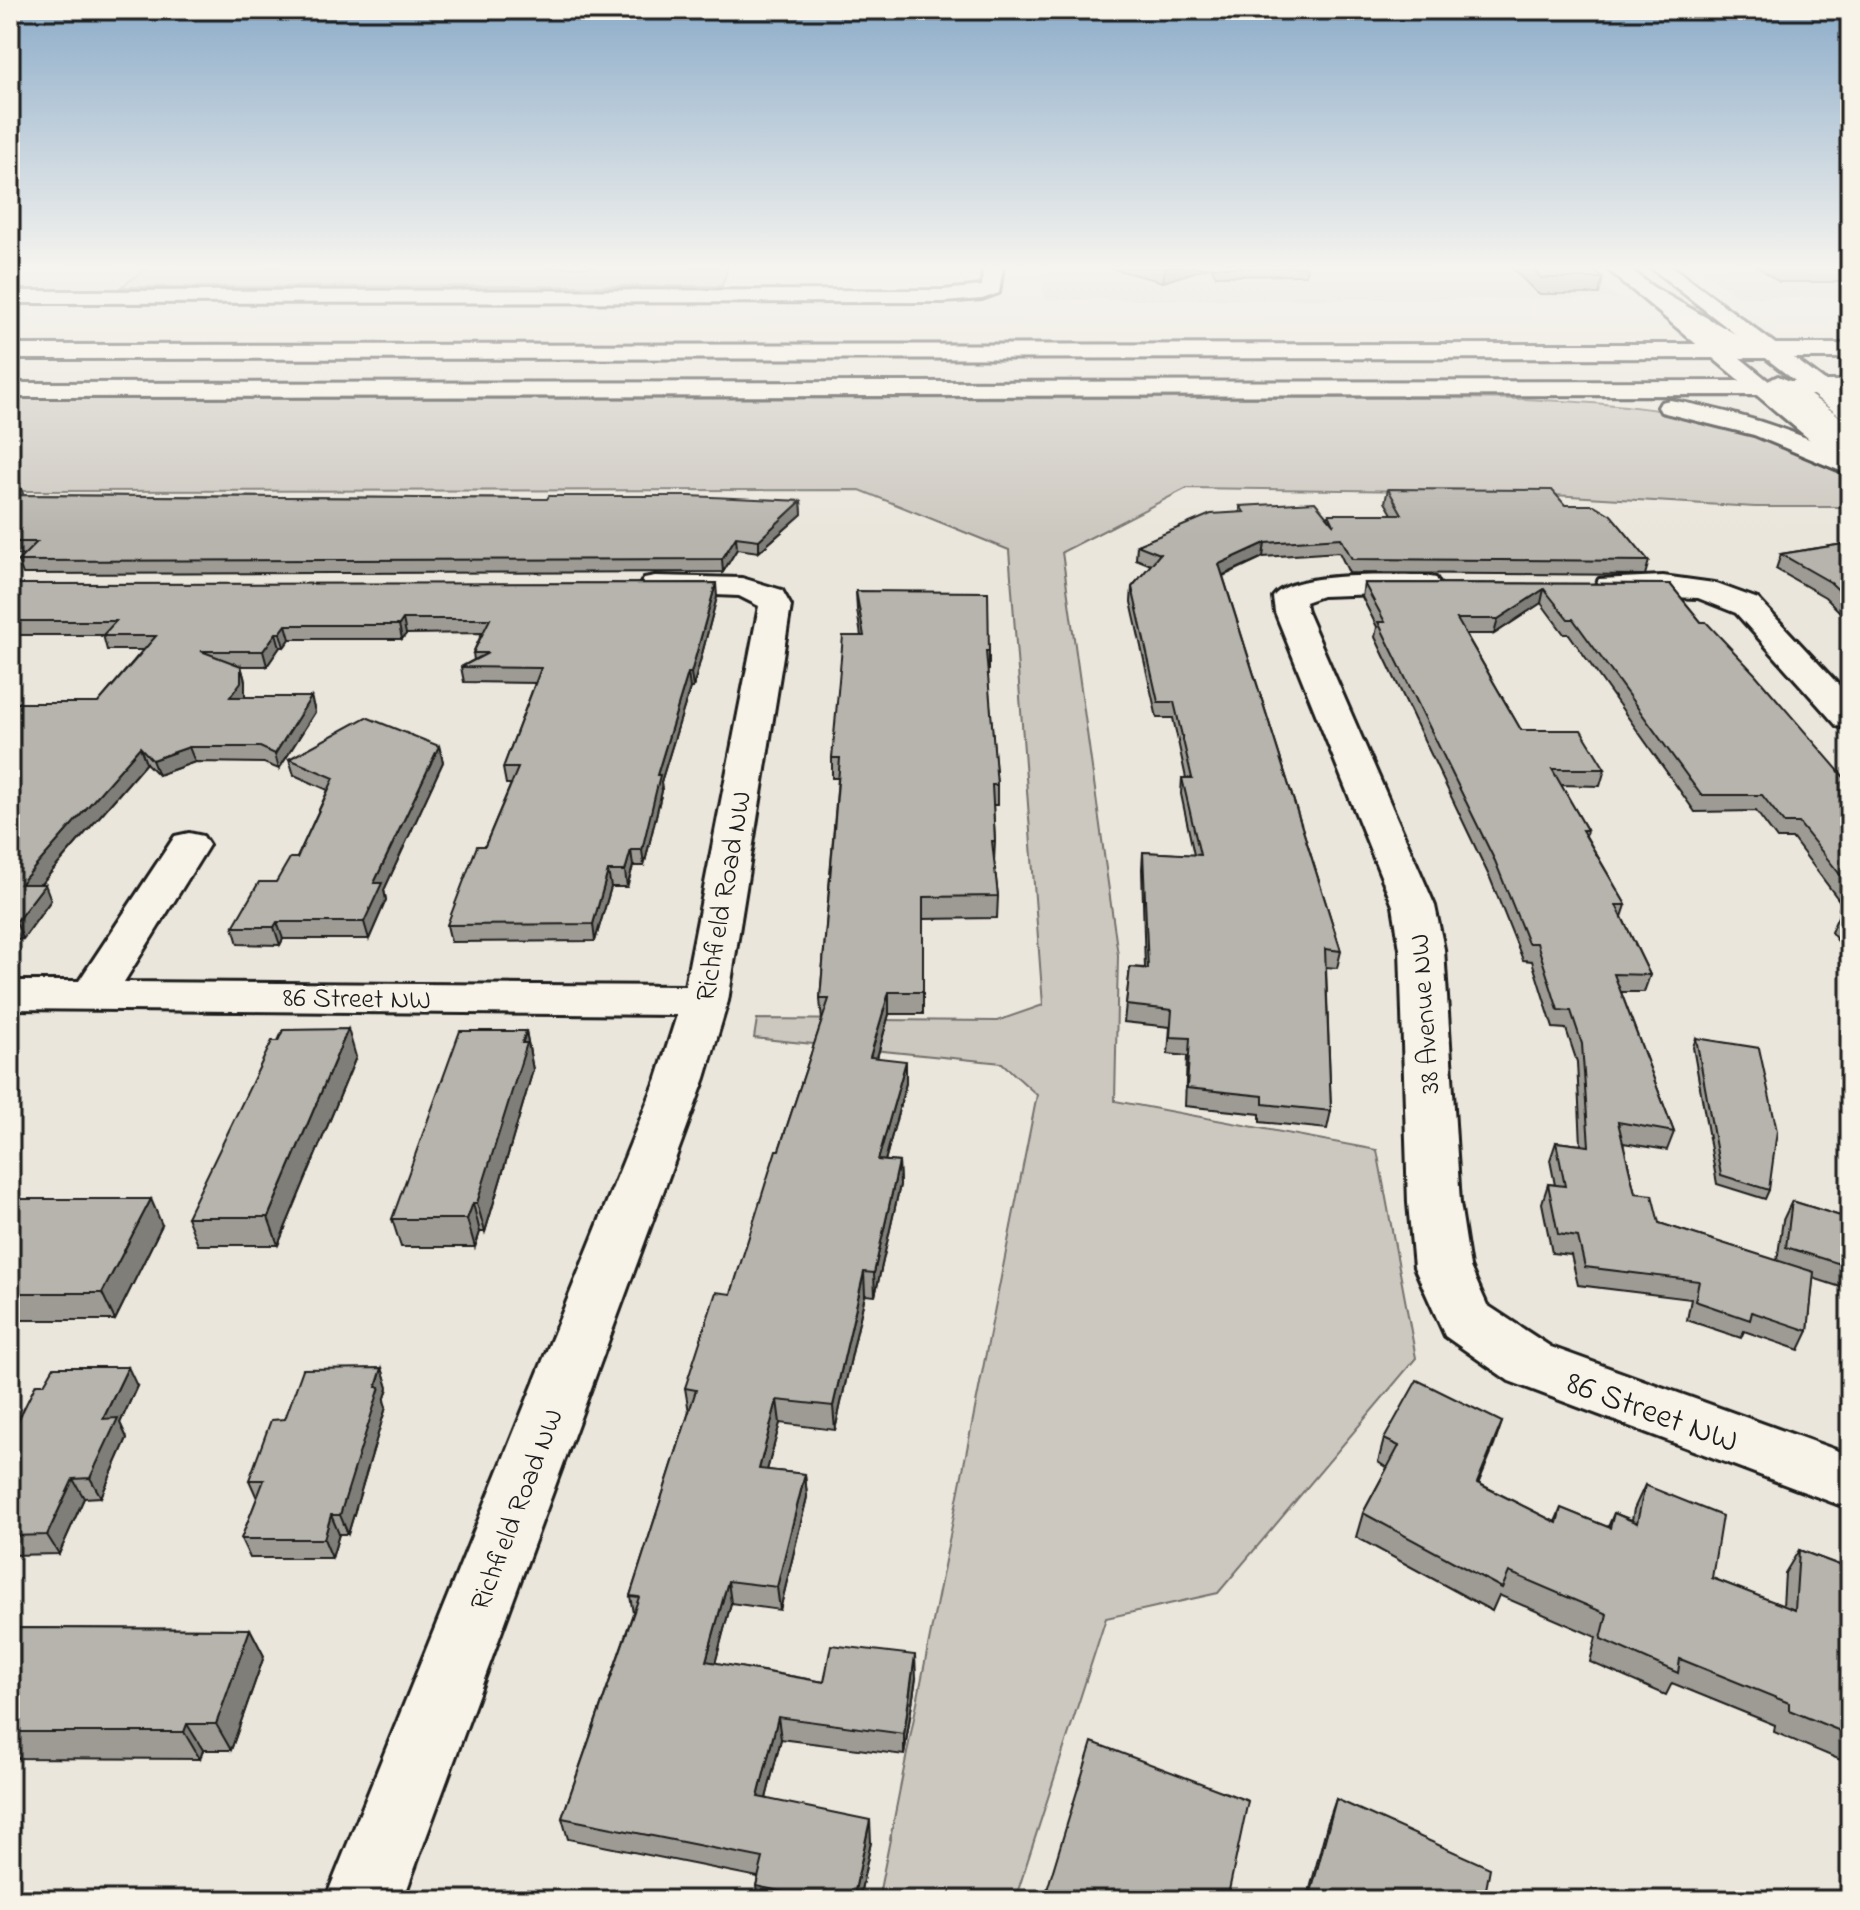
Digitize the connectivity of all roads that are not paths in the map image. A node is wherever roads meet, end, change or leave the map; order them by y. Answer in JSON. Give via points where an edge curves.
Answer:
{"nodes":[{"id":1,"x":1728,"y":356,"type":"edge"},
{"id":2,"x":1747,"y":356,"type":"edge"},
{"id":3,"x":1755,"y":356,"type":"edge"},
{"id":4,"x":1826,"y":356,"type":"edge"},
{"id":5,"x":1850,"y":367,"type":"edge"},
{"id":6,"x":1766,"y":369,"type":"junction"},
{"id":7,"x":1501,"y":388,"type":"junction"},
{"id":8,"x":1820,"y":388,"type":"junction"},
{"id":9,"x":1850,"y":388,"type":"edge"},
{"id":10,"x":1216,"y":389,"type":"junction"},
{"id":11,"x":10,"y":390,"type":"edge"},
{"id":12,"x":1850,"y":412,"type":"edge"},
{"id":13,"x":1850,"y":436,"type":"edge"},
{"id":14,"x":1850,"y":460,"type":"edge"},
{"id":15,"x":1850,"y":467,"type":"edge"},
{"id":16,"x":607,"y":586,"type":"edge"},
{"id":17,"x":1451,"y":586,"type":"edge"},
{"id":18,"x":1574,"y":586,"type":"edge"},
{"id":19,"x":1850,"y":718,"type":"edge"},
{"id":20,"x":189,"y":845,"type":"dead end"},
{"id":21,"x":10,"y":995,"type":"edge"},
{"id":22,"x":93,"y":995,"type":"junction"},
{"id":23,"x":705,"y":1001,"type":"junction"},
{"id":24,"x":1465,"y":1320,"type":"joint"},
{"id":25,"x":1850,"y":1482,"type":"edge"},
{"id":26,"x":364,"y":1900,"type":"edge"}],
"edges":[{"from":1,"to":6,"type":"main road"},
{"from":2,"to":6,"type":"main road"},
{"from":3,"to":6,"type":"main road"},
{"from":4,"to":6,"type":"main road"},
{"from":5,"to":6,"type":"main road"},
{"from":6,"to":7,"type":"main road"},
{"from":6,"to":8,"type":"main road"},
{"from":6,"to":10,"type":"main road"},
{"from":6,"to":13,"type":"main road"},
{"from":6,"to":14,"type":"main road"},
{"from":7,"to":10,"type":"main road"},
{"from":7,"to":15,"type":"main road","via":[[1713,415],[1800,442]]},
{"from":8,"to":9,"type":"main road"},
{"from":8,"to":12,"type":"main road"},
{"from":10,"to":11,"type":"main road"},
{"from":16,"to":23,"type":"main road","name":"Richfield Road NW","via":[[742,587],[771,597],[775,606]]},
{"from":17,"to":24,"type":"main road","name":"38 Avenue NW","via":[[1344,585],[1289,597],[1414,906],[1422,949],[1437,1228],[1442,1267]]},
{"from":18,"to":19,"type":"main road","via":[[1701,587],[1722,592],[1747,606]]},
{"from":20,"to":22,"type":"main road"},
{"from":21,"to":22,"type":"main road","name":"86 Street NW"},
{"from":22,"to":23,"type":"main road","name":"86 Street NW"},
{"from":23,"to":26,"type":"main road","name":"Richfield Road NW","via":[[681,1078]]},
{"from":24,"to":25,"type":"main road","name":"86 Street NW","via":[[1530,1364]]}]}
